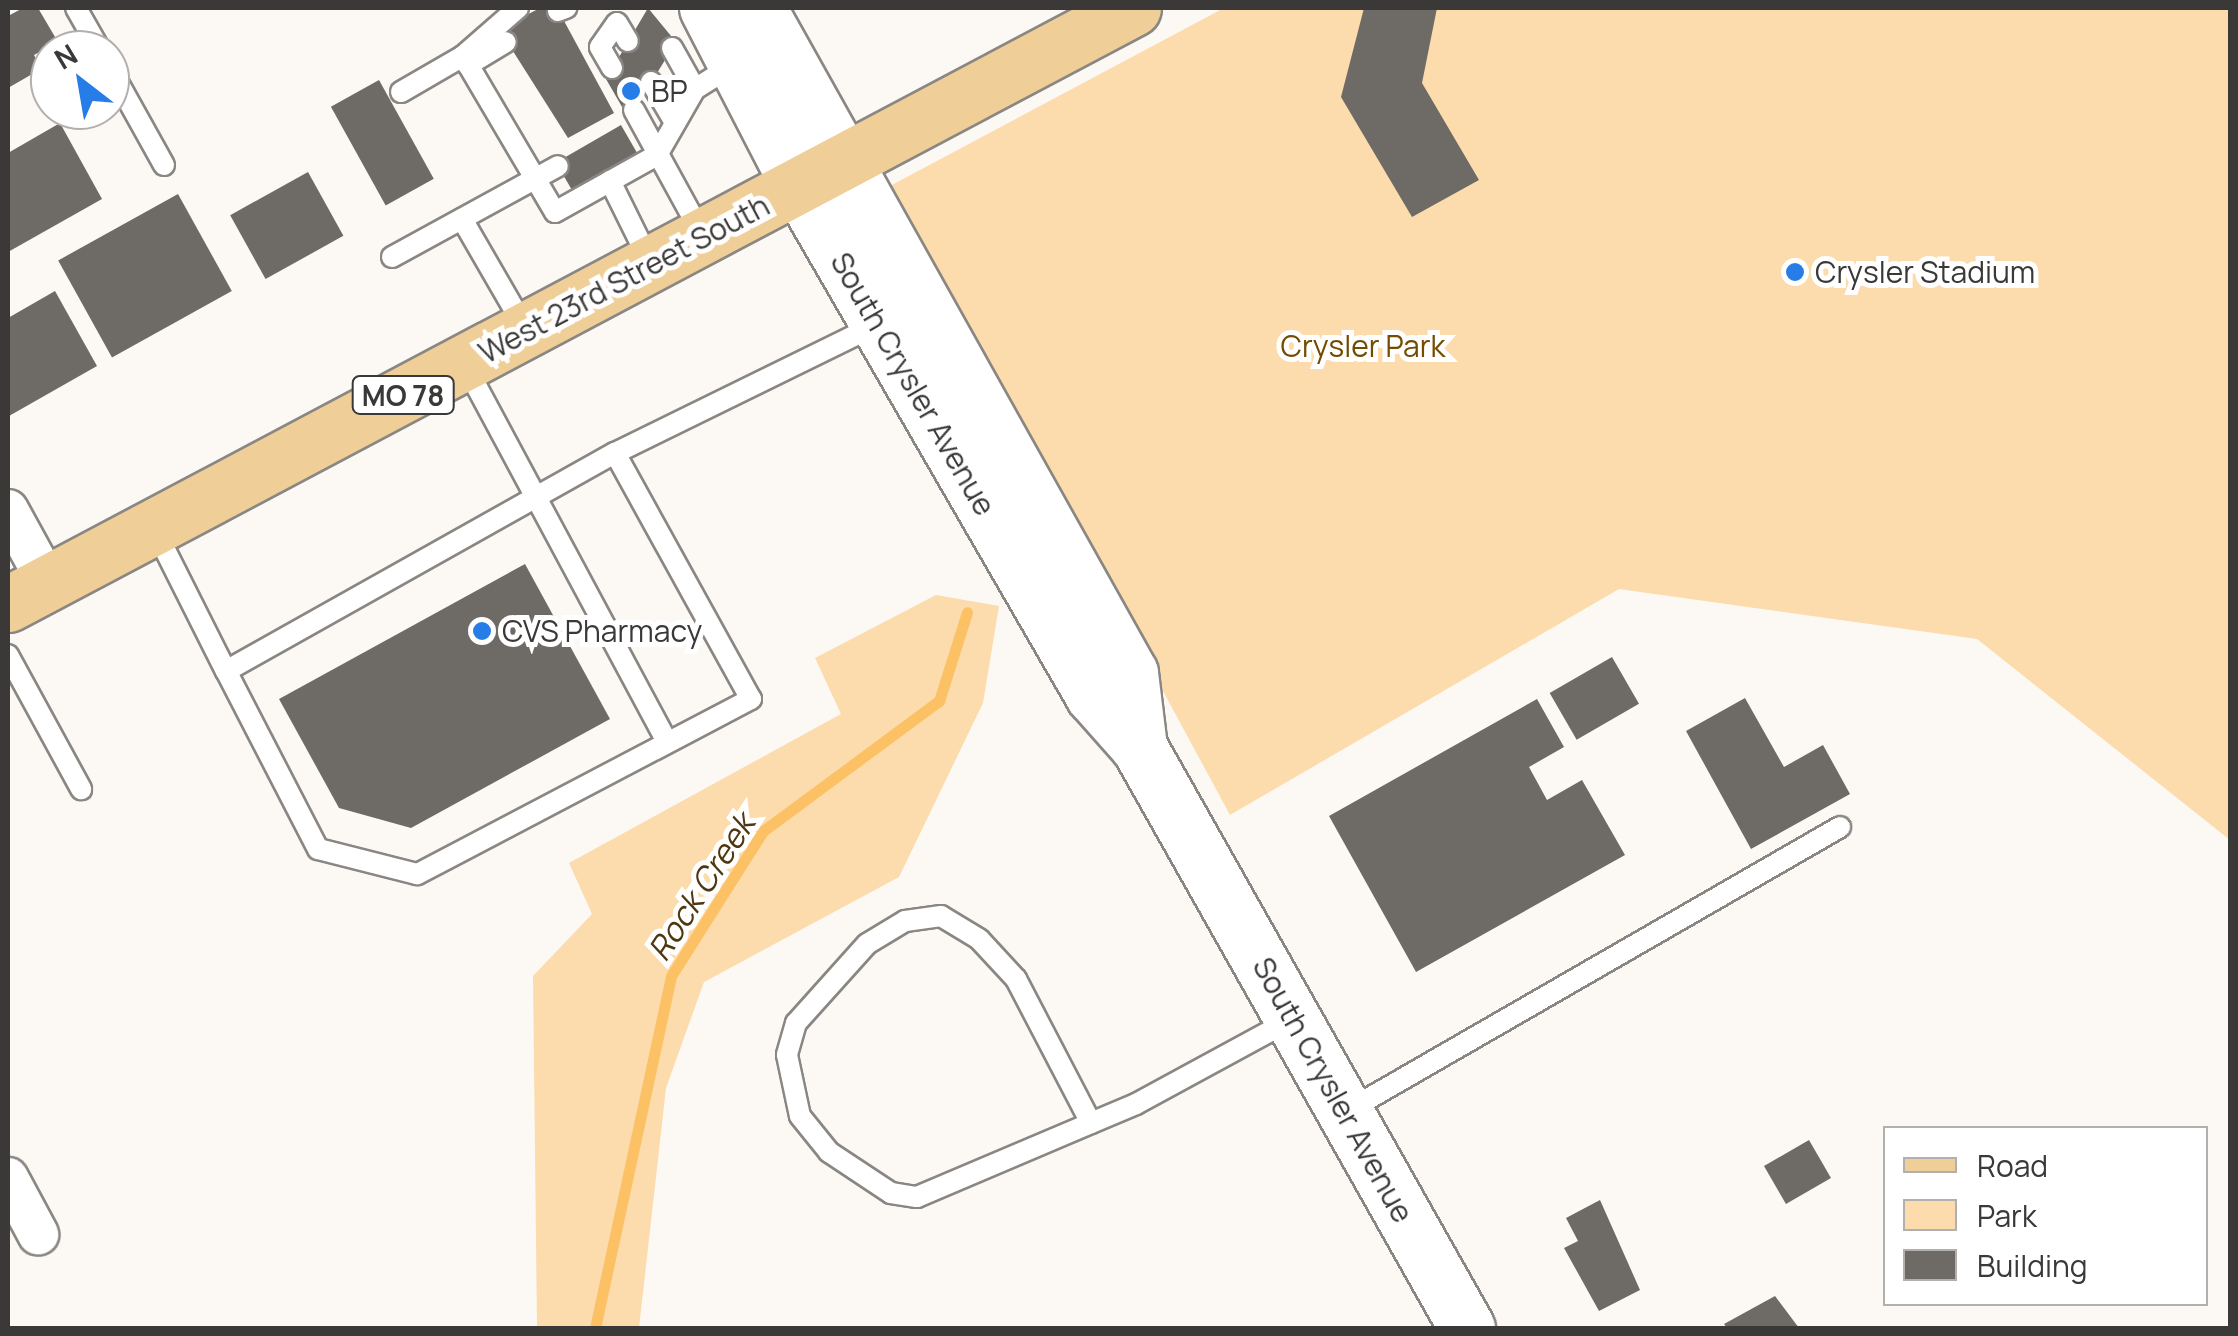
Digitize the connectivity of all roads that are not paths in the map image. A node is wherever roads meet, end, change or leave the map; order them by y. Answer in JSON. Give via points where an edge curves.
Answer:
{"nodes":[{"id":1,"x":76,"y":8,"type":"edge"},
{"id":2,"x":518,"y":8,"type":"edge"},
{"id":3,"x":707,"y":8,"type":"edge"},
{"id":4,"x":758,"y":8,"type":"edge"},
{"id":5,"x":1133,"y":8,"type":"edge"},
{"id":6,"x":625,"y":24,"type":"edge"},
{"id":7,"x":89,"y":30,"type":"edge"},
{"id":8,"x":506,"y":42,"type":"dead end"},
{"id":9,"x":672,"y":48,"type":"dead end"},
{"id":10,"x":466,"y":60,"type":"junction"},
{"id":11,"x":612,"y":68,"type":"dead end"},
{"id":12,"x":715,"y":77,"type":"junction"},
{"id":13,"x":651,"y":82,"type":"dead end"},
{"id":14,"x":401,"y":92,"type":"dead end"},
{"id":15,"x":130,"y":104,"type":"edge"},
{"id":16,"x":632,"y":120,"type":"dead end"},
{"id":17,"x":674,"y":121,"type":"junction"},
{"id":18,"x":657,"y":156,"type":"junction"},
{"id":19,"x":164,"y":165,"type":"dead end"},
{"id":20,"x":558,"y":166,"type":"dead end"},
{"id":21,"x":821,"y":176,"type":"junction"},
{"id":22,"x":535,"y":178,"type":"junction"},
{"id":23,"x":610,"y":182,"type":"junction"},
{"id":24,"x":462,"y":219,"type":"junction"},
{"id":25,"x":704,"y":238,"type":"junction"},
{"id":26,"x":392,"y":257,"type":"dead end"},
{"id":27,"x":652,"y":266,"type":"junction"},
{"id":28,"x":878,"y":324,"type":"junction"},
{"id":29,"x":526,"y":331,"type":"junction"},
{"id":30,"x":464,"y":363,"type":"junction"},
{"id":31,"x":615,"y":453,"type":"junction"},
{"id":32,"x":537,"y":497,"type":"junction"},
{"id":33,"x":8,"y":510,"type":"edge"},
{"id":34,"x":153,"y":528,"type":"junction"},
{"id":35,"x":28,"y":594,"type":"edge"},
{"id":36,"x":8,"y":655,"type":"edge"},
{"id":37,"x":226,"y":671,"type":"junction"},
{"id":38,"x":667,"y":742,"type":"junction"},
{"id":39,"x":1139,"y":747,"type":"junction"},
{"id":40,"x":81,"y":790,"type":"dead end"},
{"id":41,"x":1840,"y":827,"type":"dead end"},
{"id":42,"x":1293,"y":1020,"type":"junction"},
{"id":43,"x":1345,"y":1112,"type":"junction"},
{"id":44,"x":1091,"y":1123,"type":"junction"},
{"id":45,"x":8,"y":1178,"type":"edge"},
{"id":46,"x":38,"y":1234,"type":"dead end"},
{"id":47,"x":1467,"y":1328,"type":"edge"}],
"edges":[{"from":1,"to":7,"type":"lane"},
{"from":2,"to":10,"type":"lane"},
{"from":3,"to":12,"type":"main road","name":"South Crysler Avenue"},
{"from":4,"to":21,"type":"main road","name":"South Crysler Avenue"},
{"from":5,"to":21,"type":"main road","name":"West 23rd Street South","number":"MO 78"},
{"from":6,"to":11,"type":"lane","via":[[600,47]]},
{"from":8,"to":10,"type":"lane"},
{"from":9,"to":12,"type":"lane"},
{"from":10,"to":14,"type":"lane"},
{"from":10,"to":22,"type":"lane"},
{"from":12,"to":17,"type":"lane"},
{"from":12,"to":21,"type":"main road","name":"South Crysler Avenue"},
{"from":13,"to":17,"type":"lane"},
{"from":15,"to":19,"type":"lane"},
{"from":16,"to":18,"type":"lane"},
{"from":17,"to":18,"type":"lane"},
{"from":18,"to":23,"type":"lane"},
{"from":18,"to":25,"type":"lane"},
{"from":20,"to":22,"type":"lane"},
{"from":21,"to":25,"type":"main road","name":"West 23rd Street South","number":"MO 78"},
{"from":21,"to":28,"type":"main road","name":"South Crysler Avenue"},
{"from":21,"to":39,"type":"main road","name":"South Crysler Avenue","via":[[1130,673]]},
{"from":22,"to":23,"type":"lane","via":[[555,212]]},
{"from":22,"to":24,"type":"lane"},
{"from":23,"to":27,"type":"lane"},
{"from":24,"to":26,"type":"lane"},
{"from":24,"to":29,"type":"lane"},
{"from":25,"to":27,"type":"main road","name":"West 23rd Street South","number":"MO 78"},
{"from":27,"to":29,"type":"main road","name":"West 23rd Street South","number":"MO 78"},
{"from":28,"to":31,"type":"lane"},
{"from":28,"to":39,"type":"main road","name":"South Crysler Avenue","via":[[1093,696]]},
{"from":29,"to":30,"type":"main road","name":"West 23rd Street South","number":"MO 78"},
{"from":30,"to":32,"type":"lane"},
{"from":30,"to":34,"type":"main road","name":"West 23rd Street South","number":"MO 78"},
{"from":31,"to":32,"type":"lane"},
{"from":31,"to":38,"type":"lane","via":[[750,699]]},
{"from":32,"to":37,"type":"lane"},
{"from":32,"to":38,"type":"lane"},
{"from":33,"to":35,"type":"street"},
{"from":34,"to":35,"type":"main road","name":"West 23rd Street South","number":"MO 78"},
{"from":34,"to":37,"type":"lane"},
{"from":36,"to":40,"type":"lane"},
{"from":37,"to":38,"type":"lane","via":[[318,849],[417,874]]},
{"from":39,"to":42,"type":"main road","name":"South Crysler Avenue"},
{"from":41,"to":43,"type":"lane"},
{"from":42,"to":43,"type":"main road","name":"South Crysler Avenue"},
{"from":42,"to":44,"type":"lane"},
{"from":43,"to":47,"type":"main road","name":"South Crysler Avenue"},
{"from":44,"to":44,"type":"lane","via":[[917,1196],[891,1194],[829,1152],[800,1116],[787,1055],[796,1023],[867,944],[905,922],[942,916],[969,930],[1016,980]]},
{"from":45,"to":46,"type":"street"}]}
